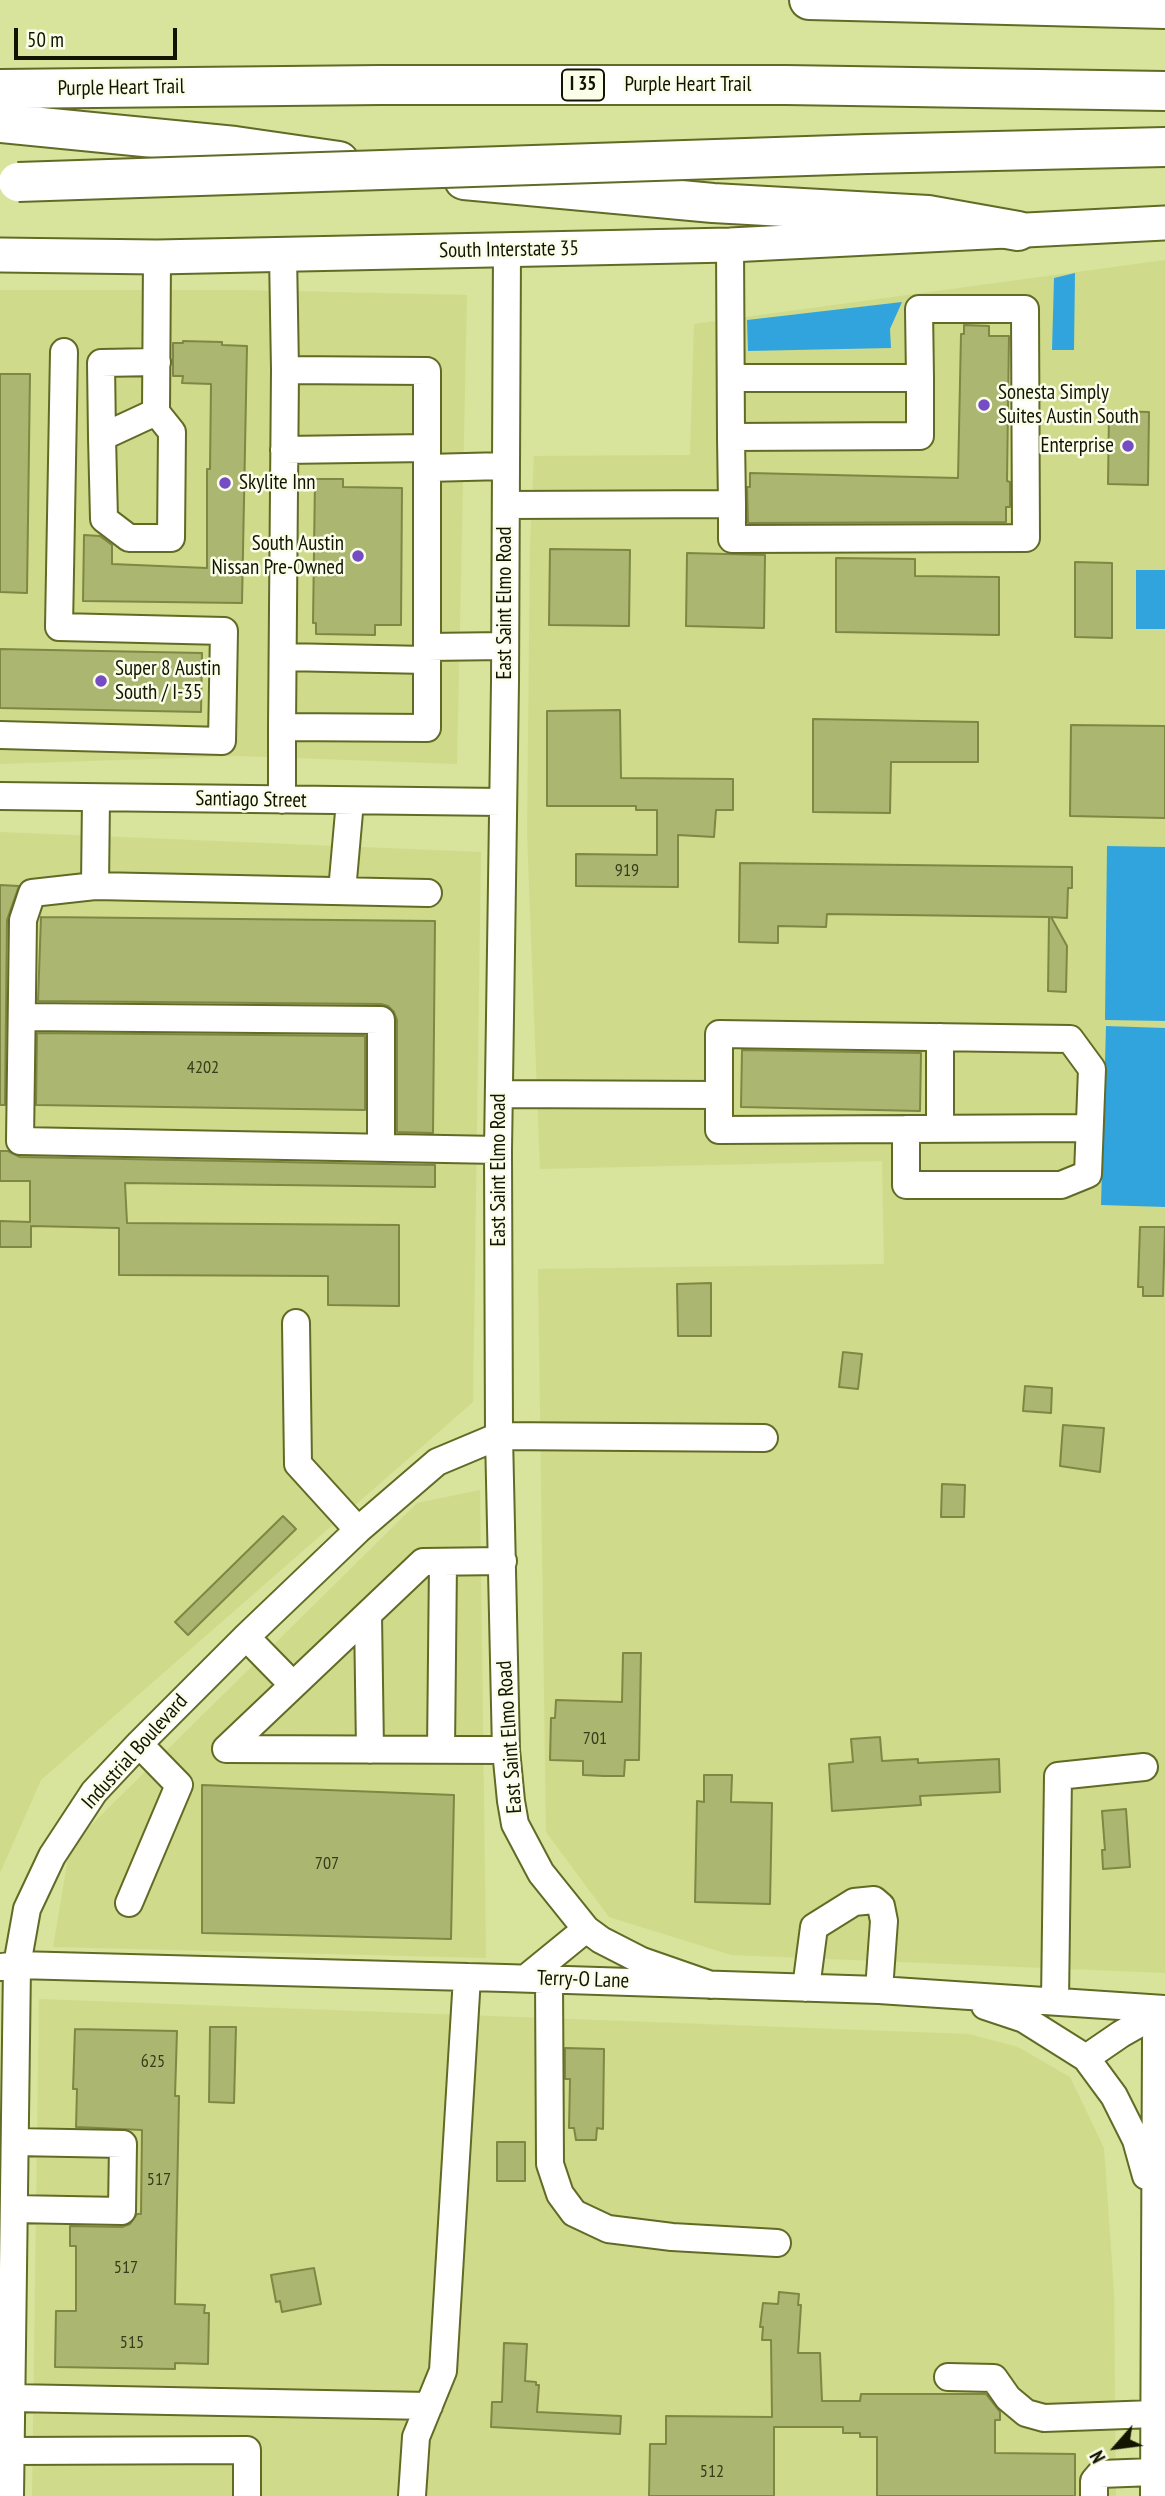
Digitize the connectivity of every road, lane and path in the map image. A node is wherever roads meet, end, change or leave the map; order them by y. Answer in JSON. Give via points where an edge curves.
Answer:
{"nodes":[{"id":1,"x":809,"y":0,"type":"edge"},
{"id":2,"x":1165,"y":9,"type":"edge"},
{"id":3,"x":0,"y":89,"type":"edge"},
{"id":4,"x":1165,"y":90,"type":"edge"},
{"id":5,"x":0,"y":123,"type":"edge"},
{"id":6,"x":1165,"y":147,"type":"edge"},
{"id":7,"x":6,"y":184,"type":"edge"},
{"id":8,"x":1165,"y":223,"type":"edge"},
{"id":9,"x":1018,"y":231,"type":"junction"},
{"id":10,"x":730,"y":245,"type":"junction"},
{"id":11,"x":508,"y":250,"type":"junction"},
{"id":12,"x":283,"y":254,"type":"junction"},
{"id":13,"x":0,"y":255,"type":"edge"},
{"id":14,"x":157,"y":257,"type":"junction"},
{"id":15,"x":64,"y":352,"type":"dead end"},
{"id":16,"x":157,"y":362,"type":"junction"},
{"id":17,"x":285,"y":370,"type":"junction"},
{"id":18,"x":731,"y":378,"type":"junction"},
{"id":19,"x":920,"y":378,"type":"junction"},
{"id":20,"x":156,"y":412,"type":"junction"},
{"id":21,"x":102,"y":437,"type":"junction"},
{"id":22,"x":731,"y":437,"type":"junction"},
{"id":23,"x":284,"y":450,"type":"junction"},
{"id":24,"x":427,"y":458,"type":"junction"},
{"id":25,"x":505,"y":466,"type":"junction"},
{"id":26,"x":732,"y":504,"type":"junction"},
{"id":27,"x":506,"y":505,"type":"junction"},
{"id":28,"x":505,"y":646,"type":"junction"},
{"id":29,"x":427,"y":653,"type":"junction"},
{"id":30,"x":283,"y":657,"type":"junction"},
{"id":31,"x":282,"y":727,"type":"junction"},
{"id":32,"x":0,"y":735,"type":"edge"},
{"id":33,"x":0,"y":796,"type":"edge"},
{"id":34,"x":96,"y":798,"type":"junction"},
{"id":35,"x":282,"y":800,"type":"junction"},
{"id":36,"x":350,"y":801,"type":"junction"},
{"id":37,"x":502,"y":802,"type":"junction"},
{"id":38,"x":95,"y":886,"type":"junction"},
{"id":39,"x":342,"y":891,"type":"junction"},
{"id":40,"x":428,"y":893,"type":"dead end"},
{"id":41,"x":22,"y":1017,"type":"junction"},
{"id":42,"x":940,"y":1037,"type":"junction"},
{"id":43,"x":499,"y":1094,"type":"junction"},
{"id":44,"x":719,"y":1095,"type":"junction"},
{"id":45,"x":1089,"y":1128,"type":"junction"},
{"id":46,"x":906,"y":1129,"type":"junction"},
{"id":47,"x":940,"y":1129,"type":"junction"},
{"id":48,"x":381,"y":1149,"type":"junction"},
{"id":49,"x":498,"y":1150,"type":"junction"},
{"id":50,"x":296,"y":1323,"type":"dead end"},
{"id":51,"x":499,"y":1436,"type":"junction"},
{"id":52,"x":764,"y":1438,"type":"dead end"},
{"id":53,"x":358,"y":1530,"type":"junction"},
{"id":54,"x":503,"y":1561,"type":"junction"},
{"id":55,"x":443,"y":1562,"type":"junction"},
{"id":56,"x":368,"y":1615,"type":"junction"},
{"id":57,"x":246,"y":1637,"type":"junction"},
{"id":58,"x":293,"y":1685,"type":"junction"},
{"id":59,"x":139,"y":1744,"type":"junction"},
{"id":60,"x":370,"y":1750,"type":"junction"},
{"id":61,"x":441,"y":1750,"type":"junction"},
{"id":62,"x":506,"y":1750,"type":"junction"},
{"id":63,"x":1144,"y":1767,"type":"dead end"},
{"id":64,"x":129,"y":1903,"type":"dead end"},
{"id":65,"x":586,"y":1929,"type":"junction"},
{"id":66,"x":9,"y":1966,"type":"edge"},
{"id":67,"x":467,"y":1977,"type":"junction"},
{"id":68,"x":538,"y":1979,"type":"junction"},
{"id":69,"x":711,"y":1985,"type":"junction"},
{"id":70,"x":806,"y":1988,"type":"junction"},
{"id":71,"x":879,"y":1990,"type":"junction"},
{"id":72,"x":944,"y":1994,"type":"junction"},
{"id":73,"x":1055,"y":2001,"type":"junction"},
{"id":74,"x":1165,"y":2009,"type":"edge"},
{"id":75,"x":8,"y":2051,"type":"edge"},
{"id":76,"x":1086,"y":2058,"type":"junction"},
{"id":77,"x":15,"y":2142,"type":"junction"},
{"id":78,"x":1155,"y":2208,"type":"junction"},
{"id":79,"x":14,"y":2209,"type":"junction"},
{"id":80,"x":777,"y":2243,"type":"dead end"},
{"id":81,"x":948,"y":2377,"type":"dead end"},
{"id":82,"x":12,"y":2398,"type":"junction"},
{"id":83,"x":429,"y":2406,"type":"junction"},
{"id":84,"x":1154,"y":2414,"type":"junction"},
{"id":85,"x":11,"y":2451,"type":"junction"},
{"id":86,"x":1154,"y":2484,"type":"edge"},
{"id":87,"x":10,"y":2496,"type":"edge"},
{"id":88,"x":247,"y":2496,"type":"edge"},
{"id":89,"x":412,"y":2496,"type":"edge"},
{"id":90,"x":1094,"y":2496,"type":"edge"}],
"edges":[{"from":1,"to":2,"type":"highway"},
{"from":3,"to":4,"type":"highway","name":"Purple Heart Trail","number":"I 35","via":[[786,85]]},
{"from":5,"to":9,"type":"highway","via":[[235,146],[468,181],[713,203],[929,215]]},
{"from":6,"to":7,"type":"highway","bridge":true},
{"from":8,"to":9,"type":"main road","name":"South Interstate 35"},
{"from":9,"to":10,"type":"main road","name":"South Interstate 35"},
{"from":10,"to":11,"type":"main road","name":"South Interstate 35"},
{"from":10,"to":18,"type":"street"},
{"from":11,"to":12,"type":"main road","name":"South Interstate 35"},
{"from":11,"to":25,"type":"street","name":"East Saint Elmo Road"},
{"from":12,"to":14,"type":"main road","name":"South Interstate 35"},
{"from":12,"to":17,"type":"street"},
{"from":13,"to":14,"type":"main road","name":"South Interstate 35"},
{"from":14,"to":16,"type":"street"},
{"from":15,"to":32,"type":"street","via":[[59,627],[224,631],[222,741]]},
{"from":16,"to":20,"type":"street"},
{"from":16,"to":21,"type":"street","via":[[102,363]]},
{"from":17,"to":23,"type":"street"},
{"from":17,"to":24,"type":"street","via":[[427,371]]},
{"from":18,"to":19,"type":"street"},
{"from":18,"to":22,"type":"street"},
{"from":19,"to":22,"type":"street","via":[[920,436]]},
{"from":19,"to":26,"type":"street","via":[[919,309],[1025,309],[1026,538],[732,539]]},
{"from":20,"to":21,"type":"street"},
{"from":20,"to":21,"type":"street","via":[[172,432],[170,538],[129,538],[104,519]]},
{"from":22,"to":26,"type":"street"},
{"from":23,"to":24,"type":"street"},
{"from":23,"to":30,"type":"street"},
{"from":24,"to":25,"type":"street"},
{"from":24,"to":29,"type":"street"},
{"from":25,"to":27,"type":"street","name":"East Saint Elmo Road"},
{"from":26,"to":27,"type":"street"},
{"from":27,"to":28,"type":"street","name":"East Saint Elmo Road"},
{"from":28,"to":29,"type":"street"},
{"from":28,"to":37,"type":"street","name":"East Saint Elmo Road"},
{"from":29,"to":30,"type":"street"},
{"from":29,"to":31,"type":"street","via":[[427,728]]},
{"from":30,"to":31,"type":"street"},
{"from":31,"to":35,"type":"street"},
{"from":33,"to":34,"type":"street","name":"Santiago Street"},
{"from":34,"to":35,"type":"street","name":"Santiago Street"},
{"from":34,"to":38,"type":"street"},
{"from":35,"to":36,"type":"street","name":"Santiago Street"},
{"from":36,"to":37,"type":"street","name":"Santiago Street"},
{"from":36,"to":39,"type":"street"},
{"from":37,"to":43,"type":"street","name":"East Saint Elmo Road"},
{"from":38,"to":39,"type":"street"},
{"from":38,"to":41,"type":"street","via":[[32,892],[23,920]]},
{"from":39,"to":40,"type":"street"},
{"from":41,"to":48,"type":"street","via":[[20,1141]]},
{"from":41,"to":48,"type":"street","via":[[381,1020]]},
{"from":42,"to":44,"type":"street","via":[[719,1034]]},
{"from":42,"to":45,"type":"street","via":[[1070,1039],[1092,1069]]},
{"from":42,"to":47,"type":"street"},
{"from":43,"to":44,"type":"street"},
{"from":43,"to":49,"type":"street","name":"East Saint Elmo Road"},
{"from":44,"to":46,"type":"street","via":[[719,1130]]},
{"from":45,"to":46,"type":"street","via":[[1088,1174],[1061,1185],[906,1185]]},
{"from":45,"to":47,"type":"street"},
{"from":46,"to":47,"type":"street"},
{"from":48,"to":49,"type":"street"},
{"from":49,"to":51,"type":"street","name":"East Saint Elmo Road"},
{"from":50,"to":53,"type":"street","via":[[298,1464]]},
{"from":51,"to":52,"type":"street"},
{"from":51,"to":53,"type":"street","name":"Industrial Boulevard","via":[[437,1462]]},
{"from":51,"to":54,"type":"street","name":"East Saint Elmo Road"},
{"from":53,"to":57,"type":"street","name":"Industrial Boulevard"},
{"from":54,"to":55,"type":"street"},
{"from":54,"to":62,"type":"street","name":"East Saint Elmo Road"},
{"from":55,"to":56,"type":"street","via":[[423,1562]]},
{"from":55,"to":61,"type":"street"},
{"from":56,"to":58,"type":"street"},
{"from":56,"to":60,"type":"street"},
{"from":57,"to":58,"type":"street"},
{"from":57,"to":59,"type":"street","name":"Industrial Boulevard"},
{"from":58,"to":60,"type":"street","via":[[226,1749]]},
{"from":59,"to":64,"type":"street","via":[[179,1784]]},
{"from":59,"to":66,"type":"street","name":"Industrial Boulevard","via":[[94,1792],[52,1856],[27,1909]]},
{"from":60,"to":61,"type":"street"},
{"from":61,"to":62,"type":"street"},
{"from":62,"to":65,"type":"street","name":"East Saint Elmo Road","via":[[515,1824],[541,1874]]},
{"from":63,"to":73,"type":"street","via":[[1058,1776]]},
{"from":65,"to":68,"type":"street"},
{"from":65,"to":69,"type":"street","name":"East Saint Elmo Road","via":[[642,1961]]},
{"from":66,"to":67,"type":"street","name":"Terry-O Lane"},
{"from":66,"to":75,"type":"street","name":"Industrial Boulevard"},
{"from":67,"to":68,"type":"street","name":"Terry-O Lane"},
{"from":67,"to":83,"type":"street","via":[[443,2371]]},
{"from":68,"to":69,"type":"street","name":"Terry-O Lane"},
{"from":68,"to":80,"type":"street","via":[[550,2164],[560,2194],[574,2213],[608,2229]]},
{"from":69,"to":70,"type":"street","name":"Terry-O Lane"},
{"from":70,"to":71,"type":"street","name":"Terry-O Lane"},
{"from":70,"to":71,"type":"street","via":[[814,1927],[854,1902],[874,1900],[881,1906],[884,1921]]},
{"from":71,"to":72,"type":"street","name":"Terry-O Lane"},
{"from":72,"to":73,"type":"street","name":"Terry-O Lane"},
{"from":72,"to":76,"type":"street","via":[[1024,2019]]},
{"from":73,"to":74,"type":"street","name":"Terry-O Lane"},
{"from":74,"to":76,"type":"street"},
{"from":74,"to":78,"type":"street","via":[[1156,2039]]},
{"from":75,"to":77,"type":"street","name":"Industrial Boulevard"},
{"from":76,"to":78,"type":"street","via":[[1114,2096],[1136,2140]]},
{"from":77,"to":79,"type":"street","name":"Industrial Boulevard"},
{"from":77,"to":79,"type":"street","via":[[123,2144],[122,2211]]},
{"from":78,"to":84,"type":"street"},
{"from":79,"to":82,"type":"street","name":"Industrial Boulevard"},
{"from":81,"to":84,"type":"street","via":[[994,2378],[1026,2413],[1044,2418]]},
{"from":82,"to":83,"type":"street"},
{"from":82,"to":85,"type":"street","name":"Industrial Boulevard"},
{"from":83,"to":89,"type":"street","via":[[416,2437]]},
{"from":84,"to":86,"type":"street"},
{"from":85,"to":87,"type":"street","name":"Industrial Boulevard"},
{"from":85,"to":88,"type":"street","via":[[247,2450]]},
{"from":86,"to":90,"type":"street","via":[[1100,2474],[1094,2481]]}]}
